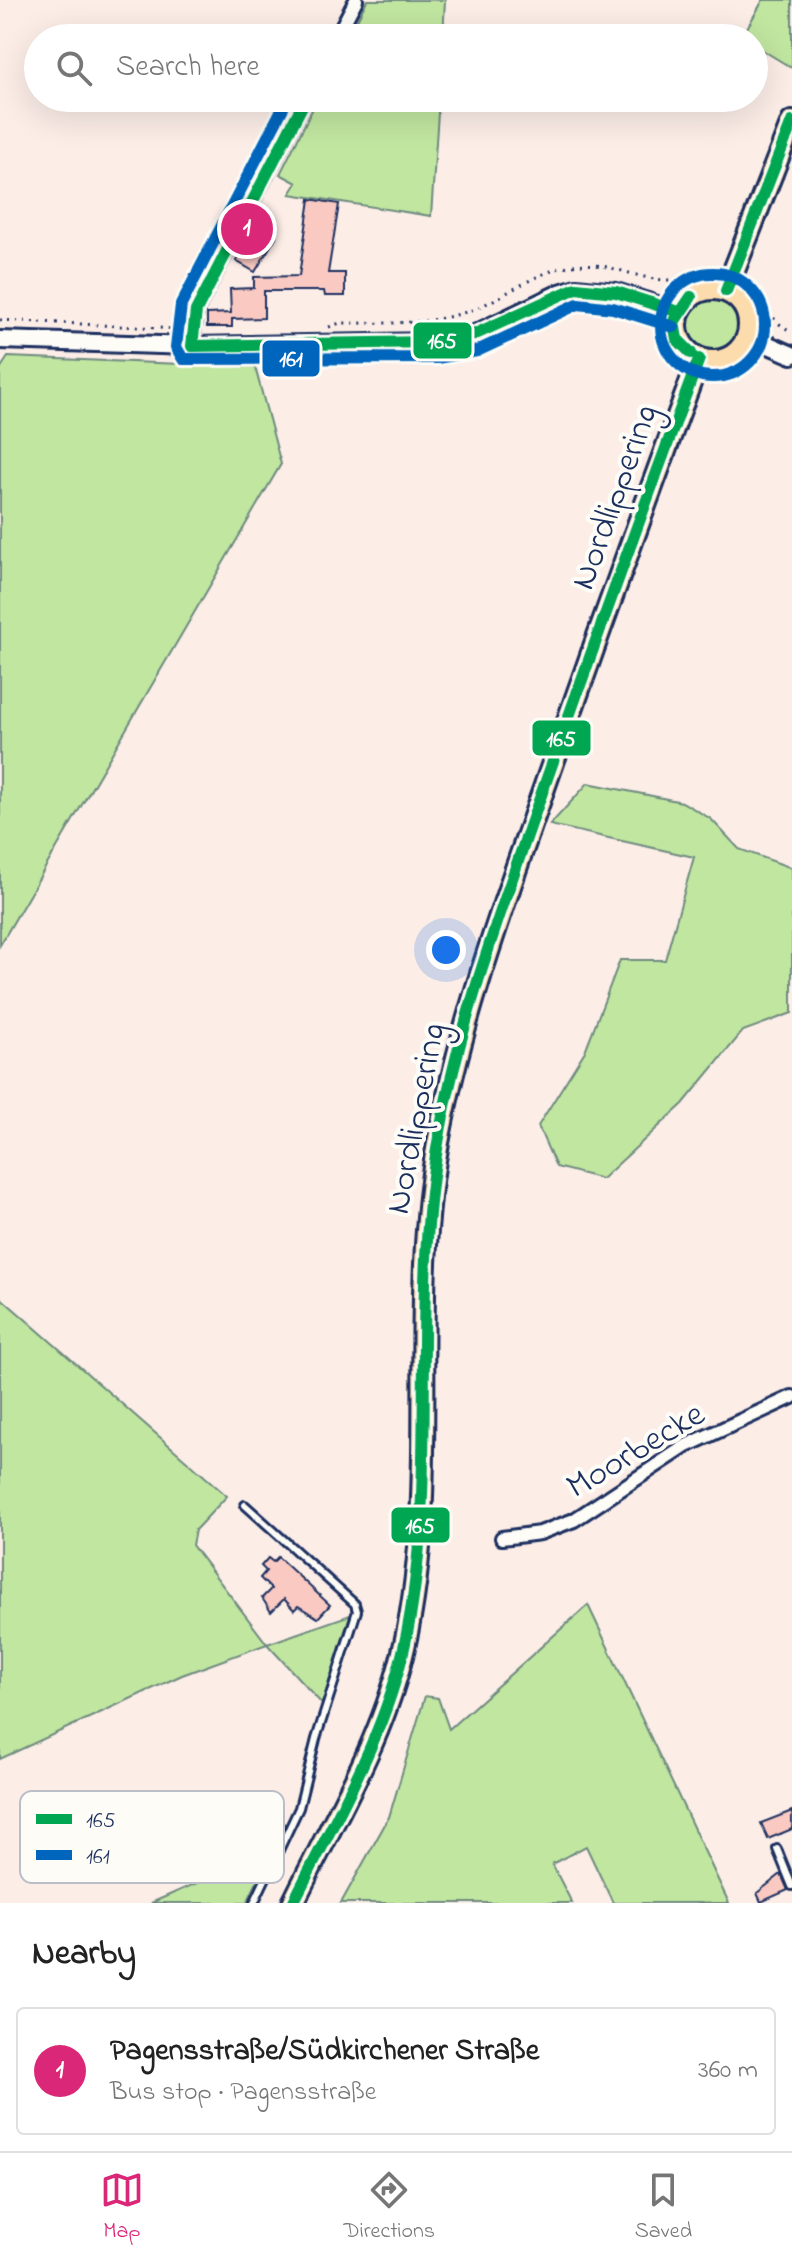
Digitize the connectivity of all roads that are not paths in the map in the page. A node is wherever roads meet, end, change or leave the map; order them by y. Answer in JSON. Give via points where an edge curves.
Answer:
{"nodes":[{"id":1,"x":356,"y":0,"type":"edge"},
{"id":2,"x":343,"y":24,"type":"edge"},
{"id":3,"x":299,"y":112,"type":"edge"},
{"id":4,"x":792,"y":122,"type":"edge"},
{"id":5,"x":730,"y":283,"type":"junction"},
{"id":6,"x":679,"y":312,"type":"junction"},
{"id":7,"x":748,"y":336,"type":"junction"},
{"id":8,"x":192,"y":338,"type":"junction"},
{"id":9,"x":0,"y":340,"type":"edge"},
{"id":10,"x":792,"y":355,"type":"edge"},
{"id":11,"x":699,"y":359,"type":"junction"},
{"id":12,"x":792,"y":1397,"type":"edge"},
{"id":13,"x":245,"y":1505,"type":"dead end"},
{"id":14,"x":502,"y":1538,"type":"dead end"},
{"id":15,"x":284,"y":1840,"type":"edge"},
{"id":16,"x":777,"y":1849,"type":"dead end"},
{"id":17,"x":263,"y":1883,"type":"edge"},
{"id":18,"x":792,"y":1886,"type":"edge"},
{"id":19,"x":254,"y":1903,"type":"edge"},
{"id":20,"x":293,"y":1903,"type":"edge"}],
"edges":[{"from":1,"to":2,"type":"street"},
{"from":3,"to":8,"type":"street","via":[[196,311]]},
{"from":4,"to":5,"type":"main road"},
{"from":5,"to":6,"type":"main road","via":[[695,294]]},
{"from":5,"to":7,"type":"main road","via":[[747,311]]},
{"from":6,"to":8,"type":"street","via":[[616,292],[576,288],[471,336],[434,342]]},
{"from":6,"to":11,"type":"main road","via":[[677,334]]},
{"from":7,"to":10,"type":"street"},
{"from":7,"to":11,"type":"main road","via":[[734,356],[723,361]]},
{"from":8,"to":9,"type":"street"},
{"from":11,"to":20,"type":"main road","name":"Nordlippering","via":[[616,580],[463,1029],[439,1135],[424,1241],[420,1525],[405,1645],[367,1758]]},
{"from":12,"to":14,"type":"street","name":"Moorbecke","via":[[686,1446],[574,1520],[540,1533]]},
{"from":13,"to":15,"type":"lane","via":[[357,1611],[299,1808]]},
{"from":16,"to":18,"type":"lane"},
{"from":17,"to":19,"type":"lane"}]}
